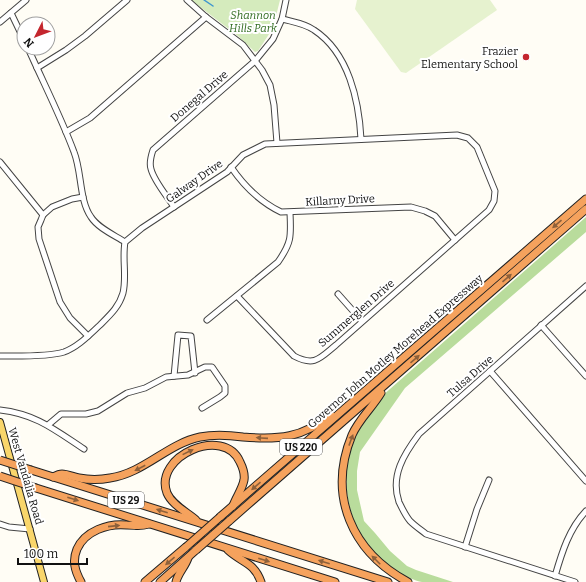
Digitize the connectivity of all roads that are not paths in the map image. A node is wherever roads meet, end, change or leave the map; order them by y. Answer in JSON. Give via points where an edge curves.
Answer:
{"nodes":[{"id":1,"x":26,"y":0,"type":"edge"},
{"id":2,"x":127,"y":0,"type":"edge"},
{"id":3,"x":186,"y":0,"type":"edge"},
{"id":4,"x":286,"y":0,"type":"edge"},
{"id":5,"x":11,"y":13,"type":"junction"},
{"id":6,"x":206,"y":17,"type":"junction"},
{"id":7,"x":282,"y":19,"type":"junction"},
{"id":8,"x":0,"y":22,"type":"edge"},
{"id":9,"x":16,"y":23,"type":"edge"},
{"id":10,"x":32,"y":56,"type":"edge"},
{"id":11,"x":255,"y":60,"type":"junction"},
{"id":12,"x":37,"y":68,"type":"junction"},
{"id":13,"x":66,"y":132,"type":"junction"},
{"id":14,"x":361,"y":139,"type":"junction"},
{"id":15,"x":278,"y":143,"type":"junction"},
{"id":16,"x":0,"y":162,"type":"edge"},
{"id":17,"x":231,"y":167,"type":"junction"},
{"id":18,"x":83,"y":197,"type":"junction"},
{"id":19,"x":586,"y":199,"type":"edge"},
{"id":20,"x":174,"y":207,"type":"junction"},
{"id":21,"x":586,"y":209,"type":"edge"},
{"id":22,"x":489,"y":210,"type":"joint"},
{"id":23,"x":290,"y":213,"type":"junction"},
{"id":24,"x":43,"y":215,"type":"junction"},
{"id":25,"x":455,"y":240,"type":"junction"},
{"id":26,"x":125,"y":242,"type":"junction"},
{"id":27,"x":586,"y":286,"type":"edge"},
{"id":28,"x":338,"y":294,"type":"dead end"},
{"id":29,"x":237,"y":296,"type":"junction"},
{"id":30,"x":207,"y":320,"type":"dead end"},
{"id":31,"x":362,"y":321,"type":"junction"},
{"id":32,"x":541,"y":325,"type":"junction"},
{"id":33,"x":88,"y":336,"type":"junction"},
{"id":34,"x":0,"y":356,"type":"edge"},
{"id":35,"x":490,"y":371,"type":"junction"},
{"id":36,"x":194,"y":372,"type":"junction"},
{"id":37,"x":174,"y":376,"type":"junction"},
{"id":38,"x":586,"y":376,"type":"edge"},
{"id":39,"x":385,"y":385,"type":"junction"},
{"id":40,"x":370,"y":387,"type":"junction"},
{"id":41,"x":202,"y":408,"type":"dead end"},
{"id":42,"x":0,"y":410,"type":"edge"},
{"id":43,"x":0,"y":422,"type":"edge"},
{"id":44,"x":48,"y":425,"type":"junction"},
{"id":45,"x":84,"y":449,"type":"dead end"},
{"id":46,"x":0,"y":460,"type":"edge"},
{"id":47,"x":0,"y":476,"type":"edge"},
{"id":48,"x":53,"y":477,"type":"junction"},
{"id":49,"x":489,"y":480,"type":"dead end"},
{"id":50,"x":586,"y":481,"type":"edge"},
{"id":51,"x":232,"y":507,"type":"junction"},
{"id":52,"x":586,"y":511,"type":"edge"},
{"id":53,"x":200,"y":523,"type":"junction"},
{"id":54,"x":0,"y":524,"type":"edge"},
{"id":55,"x":149,"y":524,"type":"junction"},
{"id":56,"x":30,"y":530,"type":"junction"},
{"id":57,"x":465,"y":547,"type":"junction"},
{"id":58,"x":227,"y":548,"type":"junction"},
{"id":59,"x":188,"y":557,"type":"junction"},
{"id":60,"x":153,"y":576,"type":"junction"},
{"id":61,"x":555,"y":576,"type":"junction"},
{"id":62,"x":44,"y":582,"type":"edge"},
{"id":63,"x":81,"y":582,"type":"edge"},
{"id":64,"x":140,"y":582,"type":"edge"},
{"id":65,"x":145,"y":582,"type":"edge"},
{"id":66,"x":160,"y":582,"type":"edge"},
{"id":67,"x":176,"y":582,"type":"edge"},
{"id":68,"x":261,"y":582,"type":"edge"},
{"id":69,"x":335,"y":582,"type":"edge"},
{"id":70,"x":388,"y":582,"type":"edge"},
{"id":71,"x":408,"y":582,"type":"edge"},
{"id":72,"x":575,"y":582,"type":"edge"}],
"edges":[{"from":1,"to":5,"type":"street"},
{"from":2,"to":12,"type":"street","via":[[85,36]]},
{"from":3,"to":6,"type":"street"},
{"from":4,"to":7,"type":"street","name":"Donegal Drive"},
{"from":5,"to":8,"type":"street"},
{"from":5,"to":9,"type":"street"},
{"from":6,"to":11,"type":"street","via":[[243,45]]},
{"from":6,"to":13,"type":"street","via":[[90,118]]},
{"from":7,"to":11,"type":"street","name":"Donegal Drive","via":[[273,39]]},
{"from":7,"to":14,"type":"street","via":[[313,29],[337,54],[356,97]]},
{"from":10,"to":12,"type":"street"},
{"from":11,"to":15,"type":"street","via":[[270,85]]},
{"from":11,"to":20,"type":"street","name":"Donegal Drive","via":[[153,150],[150,169]]},
{"from":12,"to":13,"type":"street"},
{"from":13,"to":18,"type":"street","via":[[75,152]]},
{"from":14,"to":15,"type":"street","name":"Galway Drive"},
{"from":14,"to":22,"type":"street","name":"Galway Drive","via":[[457,135],[468,138],[477,147],[495,191]]},
{"from":15,"to":17,"type":"street","name":"Galway Drive","via":[[265,144],[243,154]]},
{"from":16,"to":24,"type":"street"},
{"from":17,"to":20,"type":"street","name":"Galway Drive"},
{"from":17,"to":23,"type":"street","name":"Killarny Drive","via":[[251,191],[270,207]]},
{"from":18,"to":24,"type":"street","via":[[58,204]]},
{"from":18,"to":26,"type":"street","via":[[91,218]]},
{"from":19,"to":40,"type":"highway","name":"Governor John Motley Morehead Expressway","number":"US 220","one_way":true},
{"from":20,"to":26,"type":"street","name":"Galway Drive"},
{"from":39,"to":21,"type":"highway","name":"Governor John Motley Morehead Expressway","number":"US 220","one_way":true},
{"from":22,"to":25,"type":"street","name":"Summerglen Drive"},
{"from":23,"to":25,"type":"street","name":"Killarny Drive","via":[[411,207],[435,216]]},
{"from":23,"to":29,"type":"street","via":[[291,234],[286,250],[278,262]]},
{"from":24,"to":33,"type":"street","via":[[38,227],[39,239],[60,302],[70,318]]},
{"from":25,"to":31,"type":"street","name":"Summerglen Drive"},
{"from":26,"to":33,"type":"street","via":[[125,284],[119,304]]},
{"from":27,"to":32,"type":"street","name":"Tulsa Drive"},
{"from":28,"to":31,"type":"street"},
{"from":29,"to":30,"type":"street"},
{"from":29,"to":31,"type":"street","name":"Summerglen Drive","via":[[294,356],[303,361],[312,362],[324,355]]},
{"from":32,"to":35,"type":"street","name":"Tulsa Drive"},
{"from":32,"to":38,"type":"street"},
{"from":33,"to":34,"type":"street","via":[[64,352],[50,355]]},
{"from":35,"to":50,"type":"street"},
{"from":35,"to":57,"type":"street","name":"Tulsa Drive","via":[[419,434],[407,450],[396,484],[402,509],[409,520],[426,534]]},
{"from":36,"to":37,"type":"street"},
{"from":36,"to":37,"type":"street","via":[[191,336],[178,335]]},
{"from":36,"to":41,"type":"street","via":[[212,367],[225,386],[225,393]]},
{"from":37,"to":44,"type":"street","via":[[127,393],[98,412],[61,414]]},
{"from":39,"to":59,"type":"highway","name":"Governor John Motley Morehead Expressway","number":"US 220","bridge":true},
{"from":71,"to":39,"type":"highway","one_way":true,"via":[[382,566],[367,550],[352,525],[344,494],[344,464],[352,434]]},
{"from":40,"to":48,"type":"highway","one_way":true,"via":[[322,422],[290,436],[272,439],[210,435],[181,444],[144,466],[119,476],[93,480],[62,474]]},
{"from":40,"to":51,"type":"highway","name":"Governor John Motley Morehead Expressway","number":"US 220","one_way":true},
{"from":42,"to":44,"type":"street","via":[[33,417]]},
{"from":43,"to":56,"type":"main road","name":"West Vandalia Road"},
{"from":44,"to":45,"type":"street"},
{"from":46,"to":48,"type":"highway","number":"US 29","bridge":true},
{"from":47,"to":55,"type":"highway","number":"US 29","one_way":true,"bridge":true},
{"from":53,"to":48,"type":"highway","number":"US 29","one_way":true},
{"from":49,"to":57,"type":"street"},
{"from":53,"to":51,"type":"highway","one_way":true,"via":[[178,506],[168,493],[166,479],[171,466],[184,454],[207,445],[231,450],[239,459],[244,479]]},
{"from":51,"to":60,"type":"highway","name":"Governor John Motley Morehead Expressway","number":"US 220","one_way":true,"bridge":true},
{"from":52,"to":61,"type":"street","via":[[570,534]]},
{"from":70,"to":53,"type":"highway","number":"US 29","one_way":true},
{"from":54,"to":56,"type":"street"},
{"from":55,"to":58,"type":"highway","number":"US 29"},
{"from":63,"to":55,"type":"highway","one_way":true,"via":[[74,560],[80,544],[90,534],[108,526],[140,527]]},
{"from":56,"to":62,"type":"main road","name":"West Vandalia Road"},
{"from":57,"to":61,"type":"street"},
{"from":58,"to":68,"type":"highway","via":[[234,556],[249,564],[257,572]]},
{"from":58,"to":69,"type":"highway","number":"US 29","one_way":true},
{"from":59,"to":66,"type":"highway","name":"Governor John Motley Morehead Expressway","number":"US 220"},
{"from":59,"to":67,"type":"highway"},
{"from":60,"to":64,"type":"highway"},
{"from":60,"to":65,"type":"highway","name":"Governor John Motley Morehead Expressway","number":"US 220"},
{"from":61,"to":72,"type":"street"}]}
